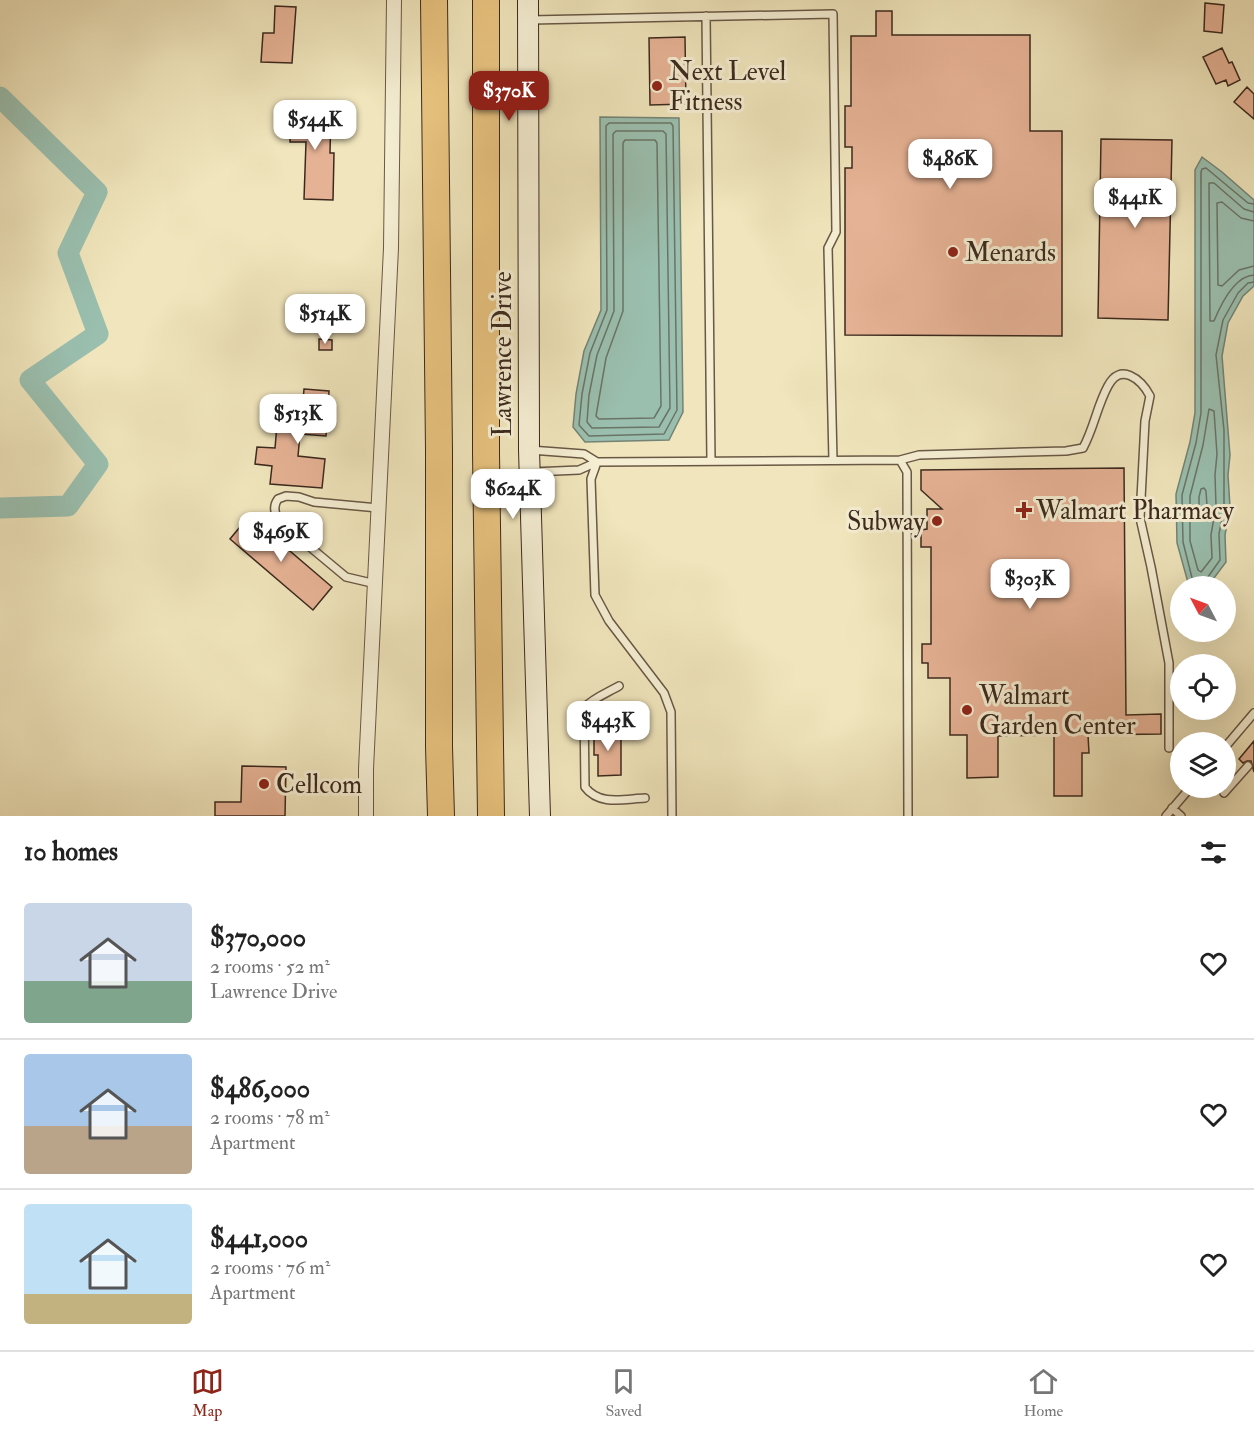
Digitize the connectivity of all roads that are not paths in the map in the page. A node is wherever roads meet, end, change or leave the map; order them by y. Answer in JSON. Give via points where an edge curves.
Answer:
{"nodes":[{"id":1,"x":394,"y":0,"type":"edge"},
{"id":2,"x":434,"y":0,"type":"edge"},
{"id":3,"x":486,"y":0,"type":"edge"},
{"id":4,"x":528,"y":0,"type":"edge"},
{"id":5,"x":706,"y":16,"type":"junction"},
{"id":6,"x":528,"y":20,"type":"junction"},
{"id":7,"x":529,"y":450,"type":"junction"},
{"id":8,"x":833,"y":460,"type":"junction"},
{"id":9,"x":900,"y":460,"type":"junction"},
{"id":10,"x":711,"y":461,"type":"junction"},
{"id":11,"x":597,"y":462,"type":"junction"},
{"id":12,"x":530,"y":472,"type":"junction"},
{"id":13,"x":378,"y":508,"type":"junction"},
{"id":14,"x":376,"y":584,"type":"junction"},
{"id":15,"x":619,"y":686,"type":"dead end"},
{"id":16,"x":1254,"y":713,"type":"edge"},
{"id":17,"x":1236,"y":734,"type":"edge"},
{"id":18,"x":1169,"y":748,"type":"dead end"},
{"id":19,"x":1248,"y":766,"type":"dead end"},
{"id":20,"x":1236,"y":780,"type":"edge"},
{"id":21,"x":645,"y":798,"type":"dead end"},
{"id":22,"x":1181,"y":798,"type":"edge"},
{"id":23,"x":1172,"y":808,"type":"junction"},
{"id":24,"x":366,"y":816,"type":"edge"},
{"id":25,"x":441,"y":816,"type":"edge"},
{"id":26,"x":491,"y":816,"type":"edge"},
{"id":27,"x":540,"y":816,"type":"edge"},
{"id":28,"x":672,"y":816,"type":"edge"},
{"id":29,"x":908,"y":816,"type":"edge"},
{"id":30,"x":1166,"y":816,"type":"edge"},
{"id":31,"x":1180,"y":816,"type":"edge"}],
"edges":[{"from":1,"to":13,"type":"street","via":[[391,248]]},
{"from":2,"to":25,"type":"highway"},
{"from":3,"to":26,"type":"highway"},
{"from":4,"to":6,"type":"main road","name":"Lawrence Drive"},
{"from":5,"to":6,"type":"lane"},
{"from":5,"to":8,"type":"lane","via":[[833,14],[836,232],[828,248]]},
{"from":5,"to":10,"type":"lane"},
{"from":6,"to":7,"type":"main road","name":"Lawrence Drive"},
{"from":7,"to":11,"type":"lane","via":[[584,454]]},
{"from":7,"to":12,"type":"main road","name":"Lawrence Drive"},
{"from":8,"to":9,"type":"lane"},
{"from":8,"to":10,"type":"lane"},
{"from":9,"to":18,"type":"lane","via":[[919,455],[1066,451],[1083,447],[1108,384],[1119,375],[1138,378],[1150,396],[1145,420],[1140,518],[1169,663]]},
{"from":9,"to":29,"type":"lane","via":[[907,472]]},
{"from":10,"to":11,"type":"lane"},
{"from":11,"to":12,"type":"lane","via":[[579,470]]},
{"from":11,"to":28,"type":"lane","via":[[591,479],[595,595],[609,621],[663,693],[671,712]]},
{"from":12,"to":27,"type":"main road","name":"Lawrence Drive"},
{"from":13,"to":14,"type":"street"},
{"from":13,"to":14,"type":"lane","via":[[286,496],[278,500],[274,509],[280,522],[345,577]]},
{"from":14,"to":24,"type":"street"},
{"from":15,"to":21,"type":"lane","via":[[591,700],[584,708],[585,787],[597,798]]},
{"from":16,"to":17,"type":"lane"},
{"from":19,"to":20,"type":"lane"},
{"from":22,"to":23,"type":"lane"},
{"from":23,"to":30,"type":"lane"},
{"from":23,"to":31,"type":"lane"}]}
